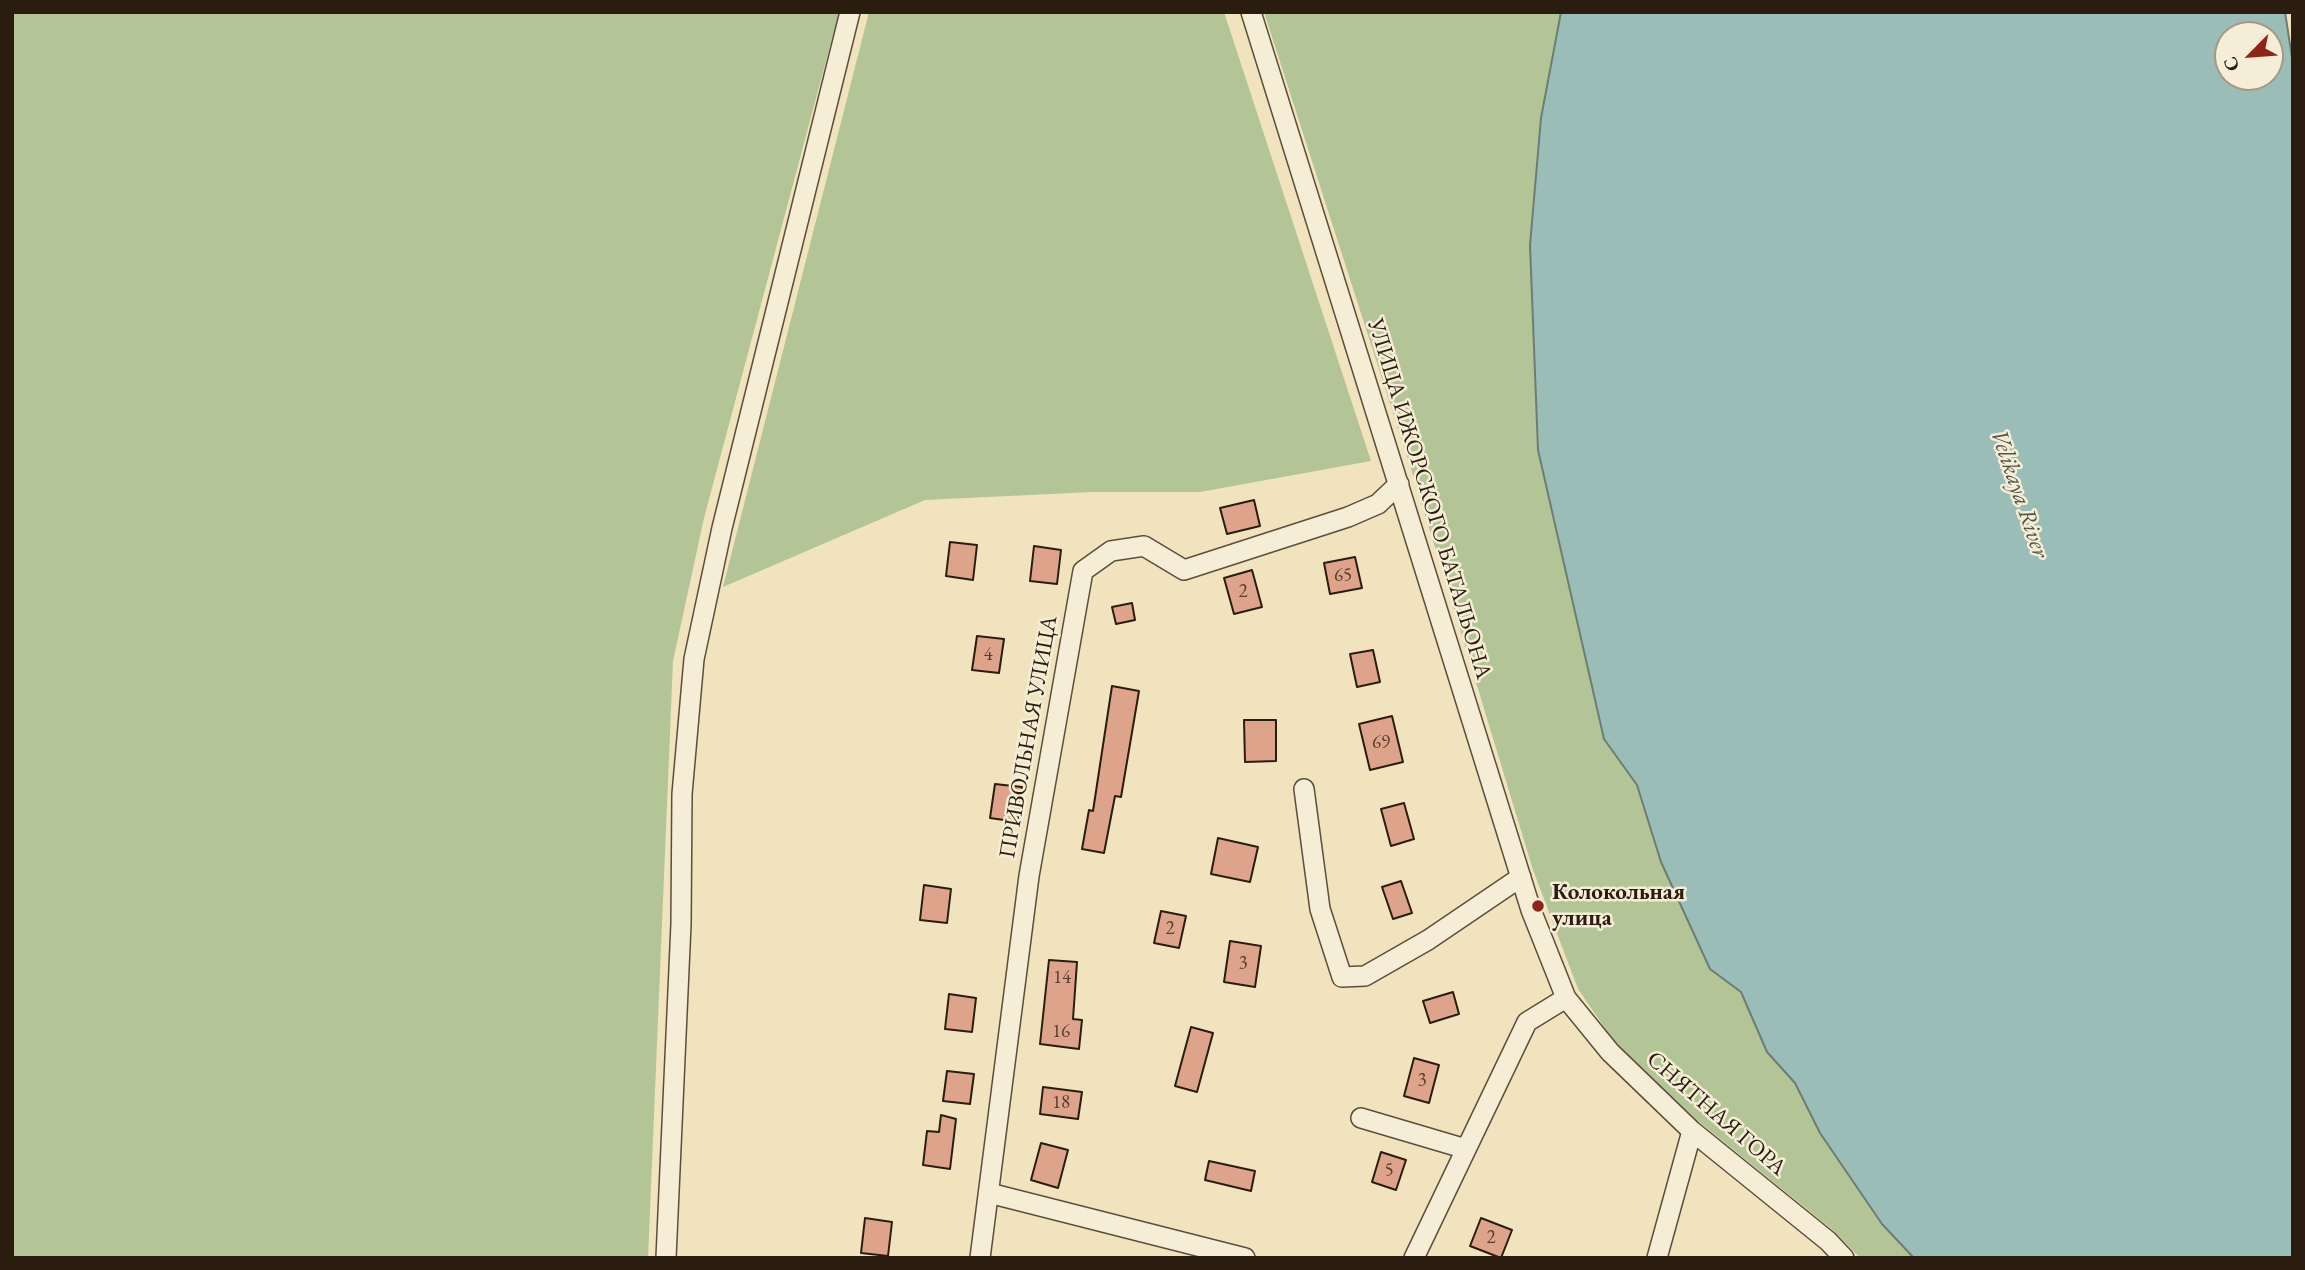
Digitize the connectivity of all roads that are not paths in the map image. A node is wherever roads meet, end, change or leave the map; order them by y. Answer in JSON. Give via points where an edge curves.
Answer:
{"nodes":[{"id":1,"x":850,"y":12,"type":"edge"},
{"id":2,"x":1251,"y":12,"type":"edge"},
{"id":3,"x":1399,"y":484,"type":"junction"},
{"id":4,"x":1304,"y":789,"type":"dead end"},
{"id":5,"x":1521,"y":877,"type":"junction"},
{"id":6,"x":1566,"y":998,"type":"junction"},
{"id":7,"x":1361,"y":1118,"type":"dead end"},
{"id":8,"x":1692,"y":1131,"type":"junction"},
{"id":9,"x":1466,"y":1149,"type":"junction"},
{"id":10,"x":989,"y":1193,"type":"junction"},
{"id":11,"x":666,"y":1258,"type":"edge"},
{"id":12,"x":980,"y":1258,"type":"edge"},
{"id":13,"x":1245,"y":1258,"type":"edge"},
{"id":14,"x":1414,"y":1258,"type":"edge"},
{"id":15,"x":1657,"y":1258,"type":"edge"},
{"id":16,"x":1843,"y":1258,"type":"edge"}],
"edges":[{"from":1,"to":11,"type":"street","via":[[694,659],[682,794]]},
{"from":2,"to":3,"type":"street","name":"УЛИЦА ИЖОРСКОГО БАТАЛЬОНА"},
{"from":3,"to":5,"type":"street","name":"УЛИЦА ИЖОРСКОГО БАТАЛЬОНА"},
{"from":3,"to":10,"type":"street","name":"ПРИВОЛЬНАЯ УЛИЦА","via":[[1378,504],[1348,517],[1184,570],[1144,546],[1111,551],[1083,571],[1029,876]]},
{"from":4,"to":5,"type":"street","via":[[1320,909],[1342,977],[1365,976]]},
{"from":5,"to":6,"type":"street","name":"УЛИЦА ИЖОРСКОГО БАТАЛЬОНА"},
{"from":6,"to":8,"type":"street","name":"СНЯТНАЯ ГОРА","via":[[1610,1052]]},
{"from":6,"to":9,"type":"street","via":[[1527,1022]]},
{"from":7,"to":9,"type":"street"},
{"from":8,"to":15,"type":"street"},
{"from":8,"to":16,"type":"street","name":"СНЯТНАЯ ГОРА"},
{"from":9,"to":14,"type":"street"},
{"from":10,"to":12,"type":"street","name":"ПРИВОЛЬНАЯ УЛИЦА"},
{"from":10,"to":13,"type":"street"}]}
